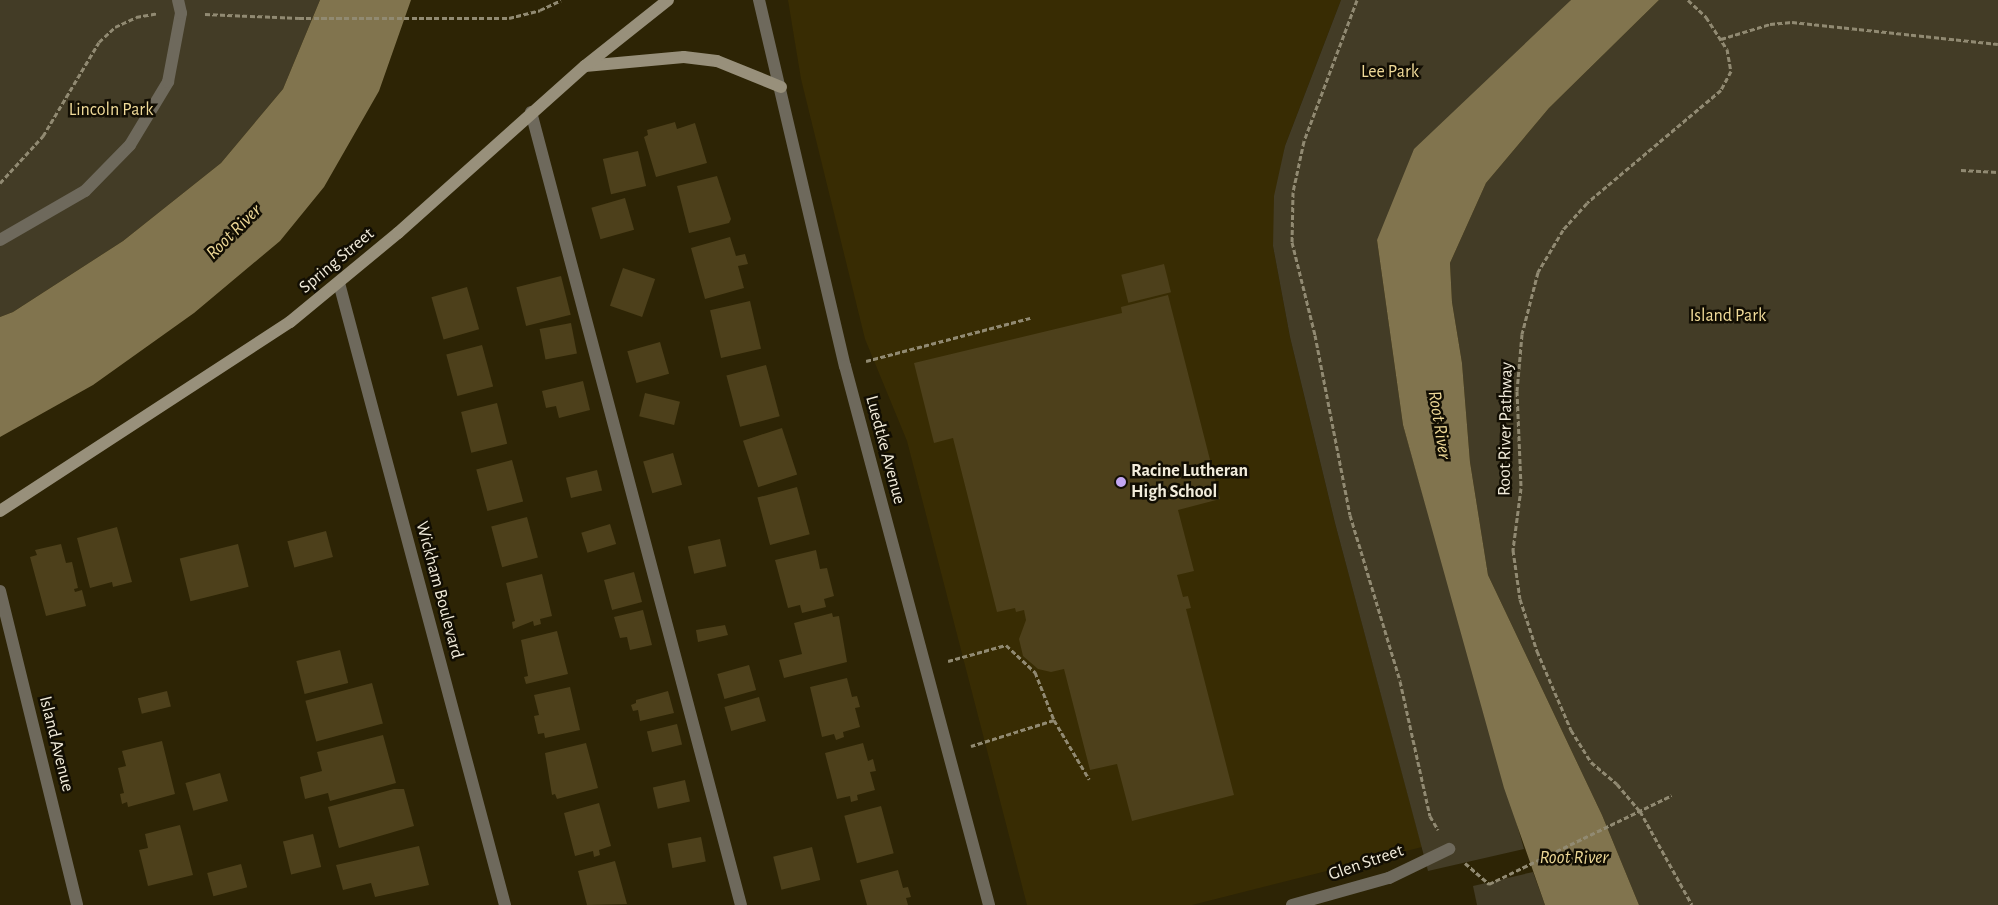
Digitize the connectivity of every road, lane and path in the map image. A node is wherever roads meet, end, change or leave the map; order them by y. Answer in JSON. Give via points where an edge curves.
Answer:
{"nodes":[{"id":1,"x":178,"y":0,"type":"edge"},
{"id":2,"x":561,"y":0,"type":"edge"},
{"id":3,"x":668,"y":0,"type":"edge"},
{"id":4,"x":760,"y":0,"type":"edge"},
{"id":5,"x":1357,"y":0,"type":"edge"},
{"id":6,"x":1688,"y":0,"type":"edge"},
{"id":7,"x":181,"y":13,"type":"junction"},
{"id":8,"x":1721,"y":39,"type":"junction"},
{"id":9,"x":1998,"y":44,"type":"edge"},
{"id":10,"x":585,"y":66,"type":"junction"},
{"id":11,"x":782,"y":87,"type":"junction"},
{"id":12,"x":531,"y":112,"type":"junction"},
{"id":13,"x":1961,"y":170,"type":"dead end"},
{"id":14,"x":1998,"y":172,"type":"edge"},
{"id":15,"x":0,"y":183,"type":"edge"},
{"id":16,"x":0,"y":240,"type":"edge"},
{"id":17,"x":339,"y":283,"type":"junction"},
{"id":18,"x":1030,"y":318,"type":"dead end"},
{"id":19,"x":845,"y":366,"type":"junction"},
{"id":20,"x":0,"y":511,"type":"edge"},
{"id":21,"x":0,"y":591,"type":"edge"},
{"id":22,"x":924,"y":667,"type":"junction"},
{"id":23,"x":1054,"y":720,"type":"junction"},
{"id":24,"x":948,"y":753,"type":"junction"},
{"id":25,"x":1088,"y":779,"type":"dead end"},
{"id":26,"x":1672,"y":796,"type":"dead end"},
{"id":27,"x":1640,"y":811,"type":"junction"},
{"id":28,"x":1449,"y":849,"type":"junction"},
{"id":29,"x":77,"y":905,"type":"edge"},
{"id":30,"x":505,"y":905,"type":"edge"},
{"id":31,"x":741,"y":905,"type":"edge"},
{"id":32,"x":989,"y":905,"type":"edge"},
{"id":33,"x":1292,"y":905,"type":"edge"},
{"id":34,"x":1692,"y":905,"type":"edge"}],
"edges":[{"from":1,"to":7,"type":"street"},
{"from":2,"to":7,"type":"path","via":[[540,10],[509,18],[299,18]]},
{"from":3,"to":10,"type":"main road","name":"Spring Street"},
{"from":4,"to":11,"type":"street","name":"Luedtke Avenue"},
{"from":5,"to":28,"type":"path","via":[[1304,142],[1293,192],[1292,242],[1315,335],[1350,515],[1400,682],[1430,816]]},
{"from":6,"to":8,"type":"path","name":"Root River Pathway","via":[[1706,17]]},
{"from":7,"to":15,"type":"path","via":[[136,17],[116,27],[99,42],[43,136]]},
{"from":7,"to":16,"type":"street","via":[[168,82],[130,145],[85,191]]},
{"from":8,"to":9,"type":"path","via":[[1770,24],[1792,22]]},
{"from":8,"to":27,"type":"path","name":"Root River Pathway","via":[[1730,61],[1728,80],[1721,90],[1587,203],[1563,230],[1538,272],[1521,344],[1517,391],[1521,488],[1513,550],[1520,599],[1552,691],[1571,730],[1591,762],[1617,784]]},
{"from":10,"to":11,"type":"main road","via":[[684,57],[717,61]]},
{"from":10,"to":12,"type":"main road","name":"Spring Street"},
{"from":11,"to":19,"type":"street","name":"Luedtke Avenue"},
{"from":12,"to":17,"type":"main road","name":"Spring Street"},
{"from":12,"to":31,"type":"street"},
{"from":13,"to":14,"type":"path"},
{"from":17,"to":20,"type":"main road","name":"Spring Street","via":[[290,322]]},
{"from":17,"to":30,"type":"street","name":"Wickham Boulevard"},
{"from":18,"to":19,"type":"path"},
{"from":19,"to":22,"type":"street","name":"Luedtke Avenue"},
{"from":21,"to":29,"type":"street","name":"Island Avenue"},
{"from":22,"to":23,"type":"path","via":[[1006,645],[1035,672]]},
{"from":22,"to":24,"type":"street","name":"Luedtke Avenue"},
{"from":23,"to":24,"type":"path"},
{"from":23,"to":25,"type":"path"},
{"from":24,"to":32,"type":"street","name":"Luedtke Avenue"},
{"from":26,"to":27,"type":"path"},
{"from":27,"to":28,"type":"path","via":[[1489,884]]},
{"from":27,"to":34,"type":"path","name":"Root River Pathway"},
{"from":28,"to":33,"type":"street","name":"Glen Street","via":[[1389,878]]}]}
